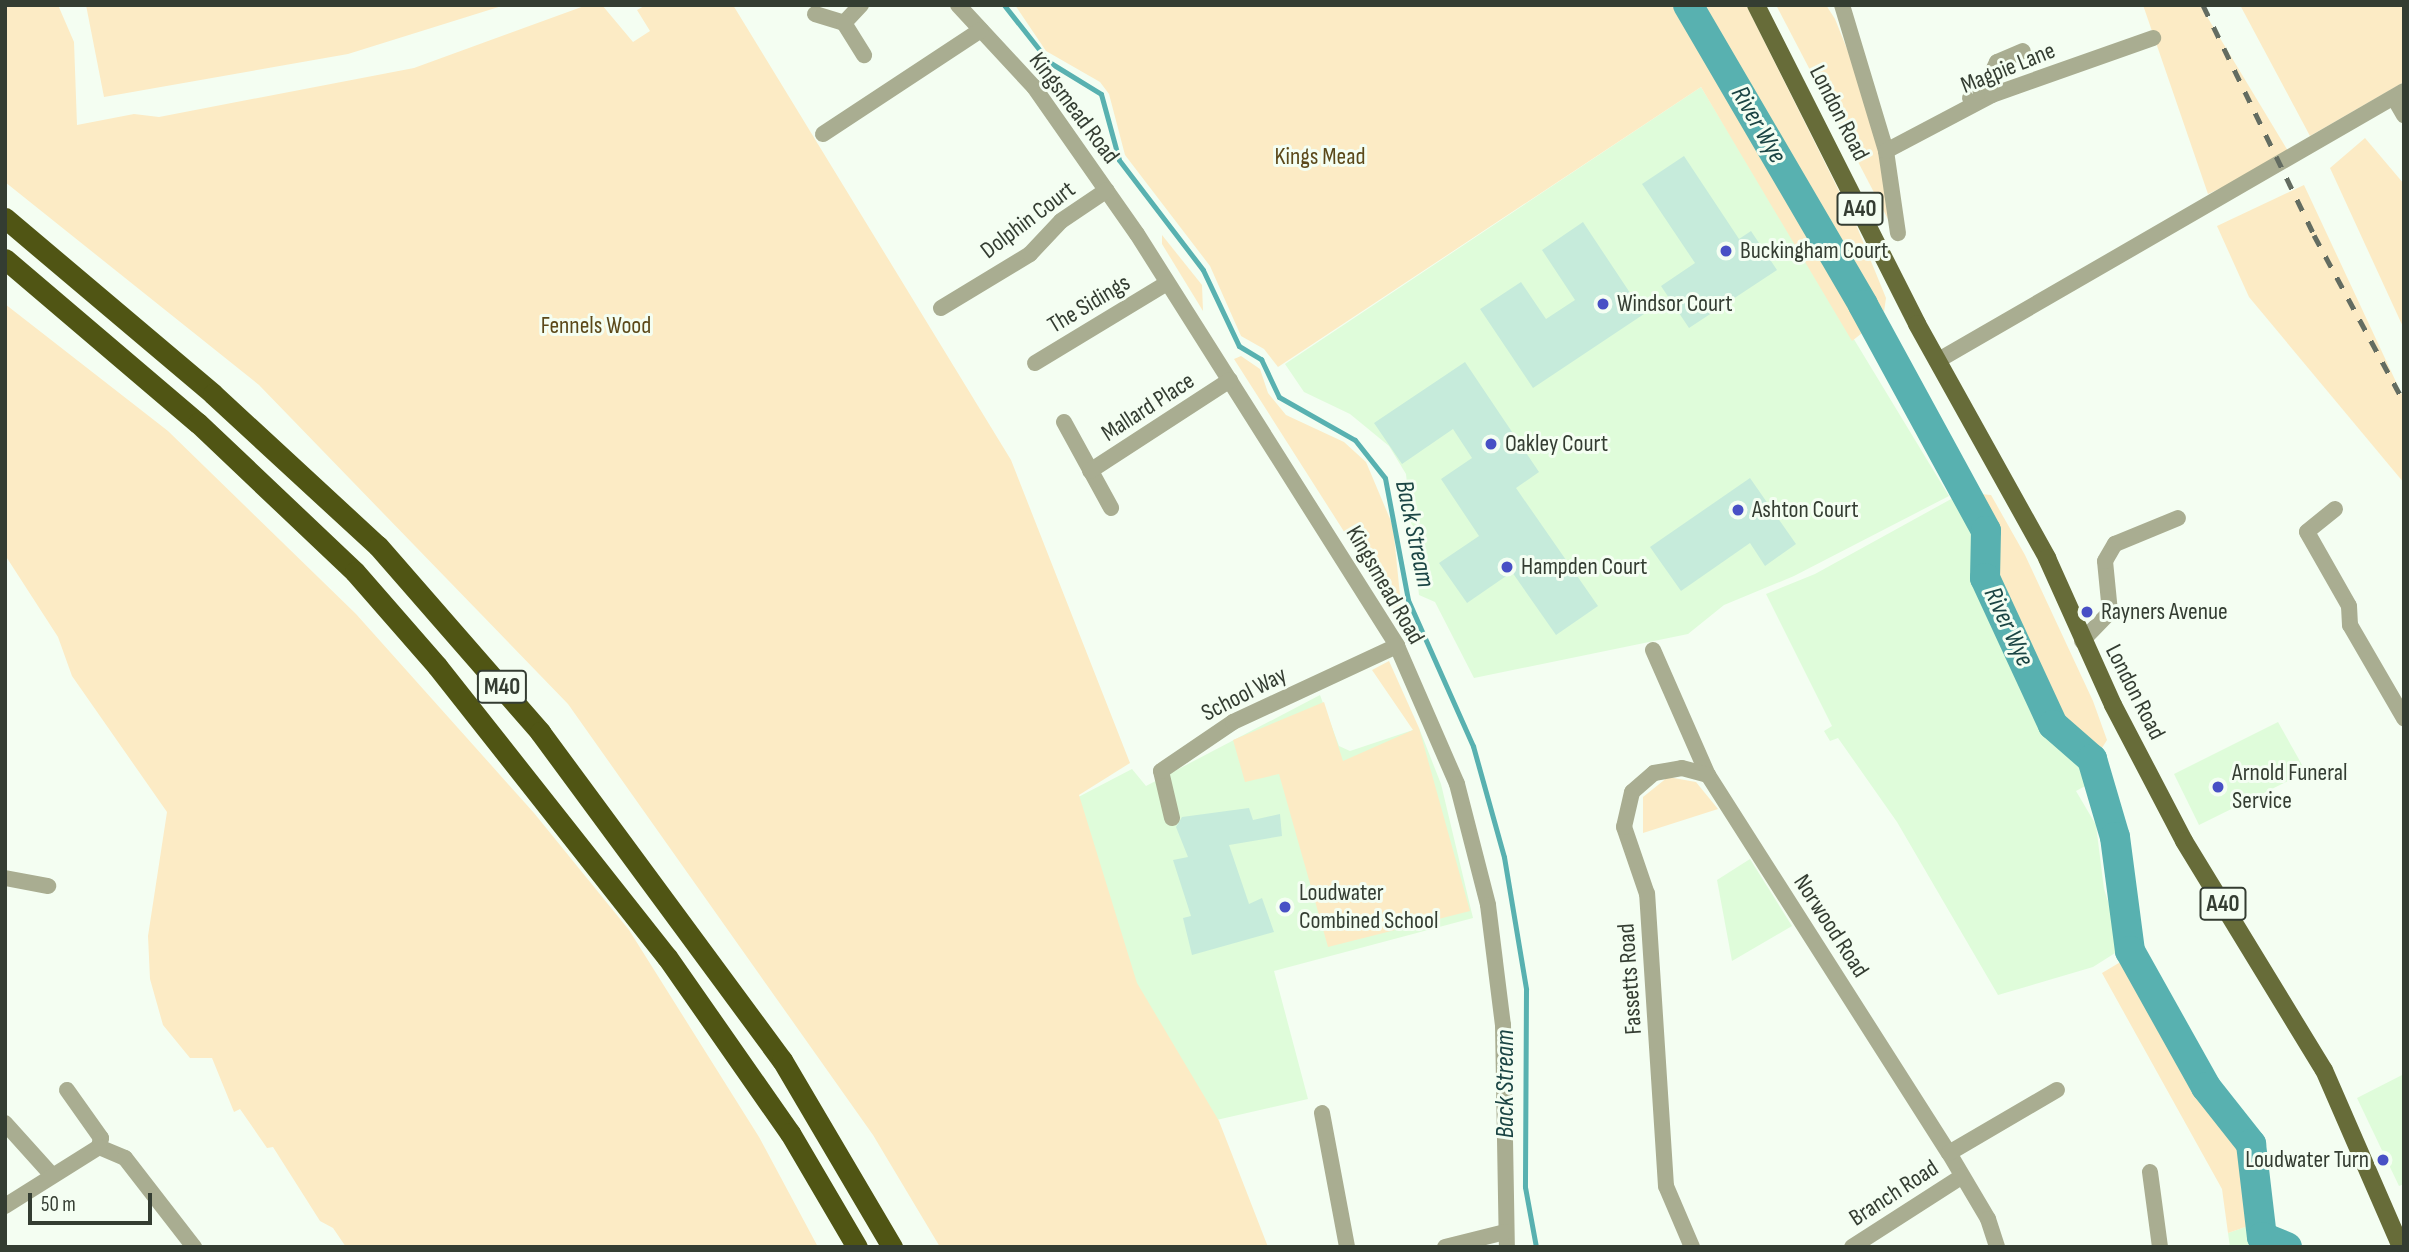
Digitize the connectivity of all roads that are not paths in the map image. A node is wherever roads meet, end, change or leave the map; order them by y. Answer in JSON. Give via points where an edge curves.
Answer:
{"nodes":[{"id":1,"x":861,"y":5,"type":"edge"},
{"id":2,"x":958,"y":5,"type":"edge"},
{"id":3,"x":1756,"y":5,"type":"edge"},
{"id":4,"x":1842,"y":5,"type":"edge"},
{"id":5,"x":815,"y":14,"type":"dead end"},
{"id":6,"x":844,"y":23,"type":"junction"},
{"id":7,"x":981,"y":30,"type":"junction"},
{"id":8,"x":2153,"y":38,"type":"dead end"},
{"id":9,"x":2023,"y":51,"type":"dead end"},
{"id":10,"x":864,"y":55,"type":"dead end"},
{"id":11,"x":2399,"y":94,"type":"edge"},
{"id":12,"x":2404,"y":115,"type":"edge"},
{"id":13,"x":823,"y":134,"type":"dead end"},
{"id":14,"x":1884,"y":147,"type":"junction"},
{"id":15,"x":1107,"y":190,"type":"junction"},
{"id":16,"x":5,"y":218,"type":"edge"},
{"id":17,"x":1898,"y":233,"type":"dead end"},
{"id":18,"x":5,"y":259,"type":"edge"},
{"id":19,"x":1167,"y":283,"type":"junction"},
{"id":20,"x":941,"y":308,"type":"dead end"},
{"id":21,"x":1937,"y":361,"type":"junction"},
{"id":22,"x":1035,"y":363,"type":"dead end"},
{"id":23,"x":1230,"y":380,"type":"junction"},
{"id":24,"x":1064,"y":422,"type":"dead end"},
{"id":25,"x":1090,"y":471,"type":"junction"},
{"id":26,"x":1111,"y":508,"type":"dead end"},
{"id":27,"x":2335,"y":509,"type":"dead end"},
{"id":28,"x":2178,"y":518,"type":"dead end"},
{"id":29,"x":2082,"y":641,"type":"junction"},
{"id":30,"x":1397,"y":646,"type":"junction"},
{"id":31,"x":1653,"y":650,"type":"dead end"},
{"id":32,"x":2404,"y":718,"type":"edge"},
{"id":33,"x":1708,"y":775,"type":"junction"},
{"id":34,"x":1172,"y":818,"type":"dead end"},
{"id":35,"x":5,"y":878,"type":"edge"},
{"id":36,"x":48,"y":886,"type":"dead end"},
{"id":37,"x":67,"y":1090,"type":"dead end"},
{"id":38,"x":2057,"y":1090,"type":"dead end"},
{"id":39,"x":1322,"y":1113,"type":"dead end"},
{"id":40,"x":5,"y":1123,"type":"edge"},
{"id":41,"x":99,"y":1146,"type":"junction"},
{"id":42,"x":1949,"y":1153,"type":"junction"},
{"id":43,"x":2150,"y":1172,"type":"dead end"},
{"id":44,"x":51,"y":1174,"type":"junction"},
{"id":45,"x":1961,"y":1177,"type":"junction"},
{"id":46,"x":5,"y":1206,"type":"edge"},
{"id":47,"x":1506,"y":1240,"type":"edge"},
{"id":48,"x":194,"y":1247,"type":"edge"},
{"id":49,"x":857,"y":1247,"type":"edge"},
{"id":50,"x":892,"y":1247,"type":"edge"},
{"id":51,"x":1346,"y":1247,"type":"edge"},
{"id":52,"x":1445,"y":1247,"type":"edge"},
{"id":53,"x":1692,"y":1247,"type":"edge"},
{"id":54,"x":1852,"y":1247,"type":"edge"},
{"id":55,"x":1997,"y":1247,"type":"edge"},
{"id":56,"x":2160,"y":1247,"type":"edge"},
{"id":57,"x":2401,"y":1247,"type":"edge"}],
"edges":[{"from":1,"to":6,"type":"street"},
{"from":2,"to":7,"type":"street","name":"Kingsmead Road"},
{"from":3,"to":21,"type":"main road","name":"London Road","number":"A40"},
{"from":4,"to":14,"type":"street","name":"London Road"},
{"from":5,"to":6,"type":"street"},
{"from":6,"to":10,"type":"street"},
{"from":7,"to":13,"type":"street"},
{"from":7,"to":15,"type":"street","name":"Kingsmead Road","via":[[1034,87]]},
{"from":8,"to":14,"type":"street","name":"Magpie Lane","via":[[1992,96]]},
{"from":9,"to":14,"type":"street","via":[[1997,62],[1984,90]]},
{"from":11,"to":12,"type":"street"},
{"from":11,"to":21,"type":"street"},
{"from":14,"to":17,"type":"street","name":"London Road"},
{"from":15,"to":19,"type":"street","name":"Kingsmead Road"},
{"from":15,"to":20,"type":"street","name":"Dolphin Court","via":[[1061,221],[1030,254]]},
{"from":16,"to":50,"type":"highway","number":"M40","via":[[212,394],[378,547],[541,732],[782,1060]]},
{"from":18,"to":49,"type":"highway","number":"M40","via":[[198,423],[355,572],[437,666],[667,957],[790,1133]]},
{"from":19,"to":22,"type":"street","name":"The Sidings"},
{"from":19,"to":23,"type":"street","name":"Kingsmead Road"},
{"from":21,"to":29,"type":"main road","name":"London Road","number":"A40","via":[[2047,558]]},
{"from":23,"to":25,"type":"street","name":"Mallard Place"},
{"from":23,"to":30,"type":"street","name":"Kingsmead Road"},
{"from":24,"to":25,"type":"street","name":"Mallard Place"},
{"from":25,"to":26,"type":"street","name":"Mallard Place"},
{"from":27,"to":32,"type":"street","via":[[2306,532],[2349,606],[2350,625]]},
{"from":28,"to":29,"type":"street","via":[[2115,544],[2105,561],[2110,612]]},
{"from":29,"to":57,"type":"main road","name":"London Road","number":"A40","via":[[2184,841],[2324,1070]]},
{"from":30,"to":34,"type":"street","name":"School Way","via":[[1233,722],[1161,771]]},
{"from":30,"to":47,"type":"street","name":"Kingsmead Road","via":[[1457,784],[1488,905],[1503,1025]]},
{"from":31,"to":33,"type":"street","name":"Norwood Road"},
{"from":33,"to":42,"type":"street","name":"Norwood Road"},
{"from":33,"to":53,"type":"street","name":"Fassetts Road","via":[[1682,768],[1654,773],[1632,792],[1625,827],[1647,894],[1666,1186]]},
{"from":35,"to":36,"type":"street"},
{"from":37,"to":41,"type":"street","via":[[101,1138]]},
{"from":38,"to":42,"type":"street"},
{"from":39,"to":51,"type":"street"},
{"from":40,"to":44,"type":"street"},
{"from":41,"to":44,"type":"street"},
{"from":41,"to":48,"type":"street","via":[[125,1158]]},
{"from":42,"to":45,"type":"street","name":"Norwood Road"},
{"from":43,"to":56,"type":"street"},
{"from":44,"to":46,"type":"street"},
{"from":45,"to":54,"type":"street","name":"Branch Road"},
{"from":45,"to":55,"type":"street","name":"Norwood Road","via":[[1988,1219]]},
{"from":47,"to":52,"type":"street"}]}
